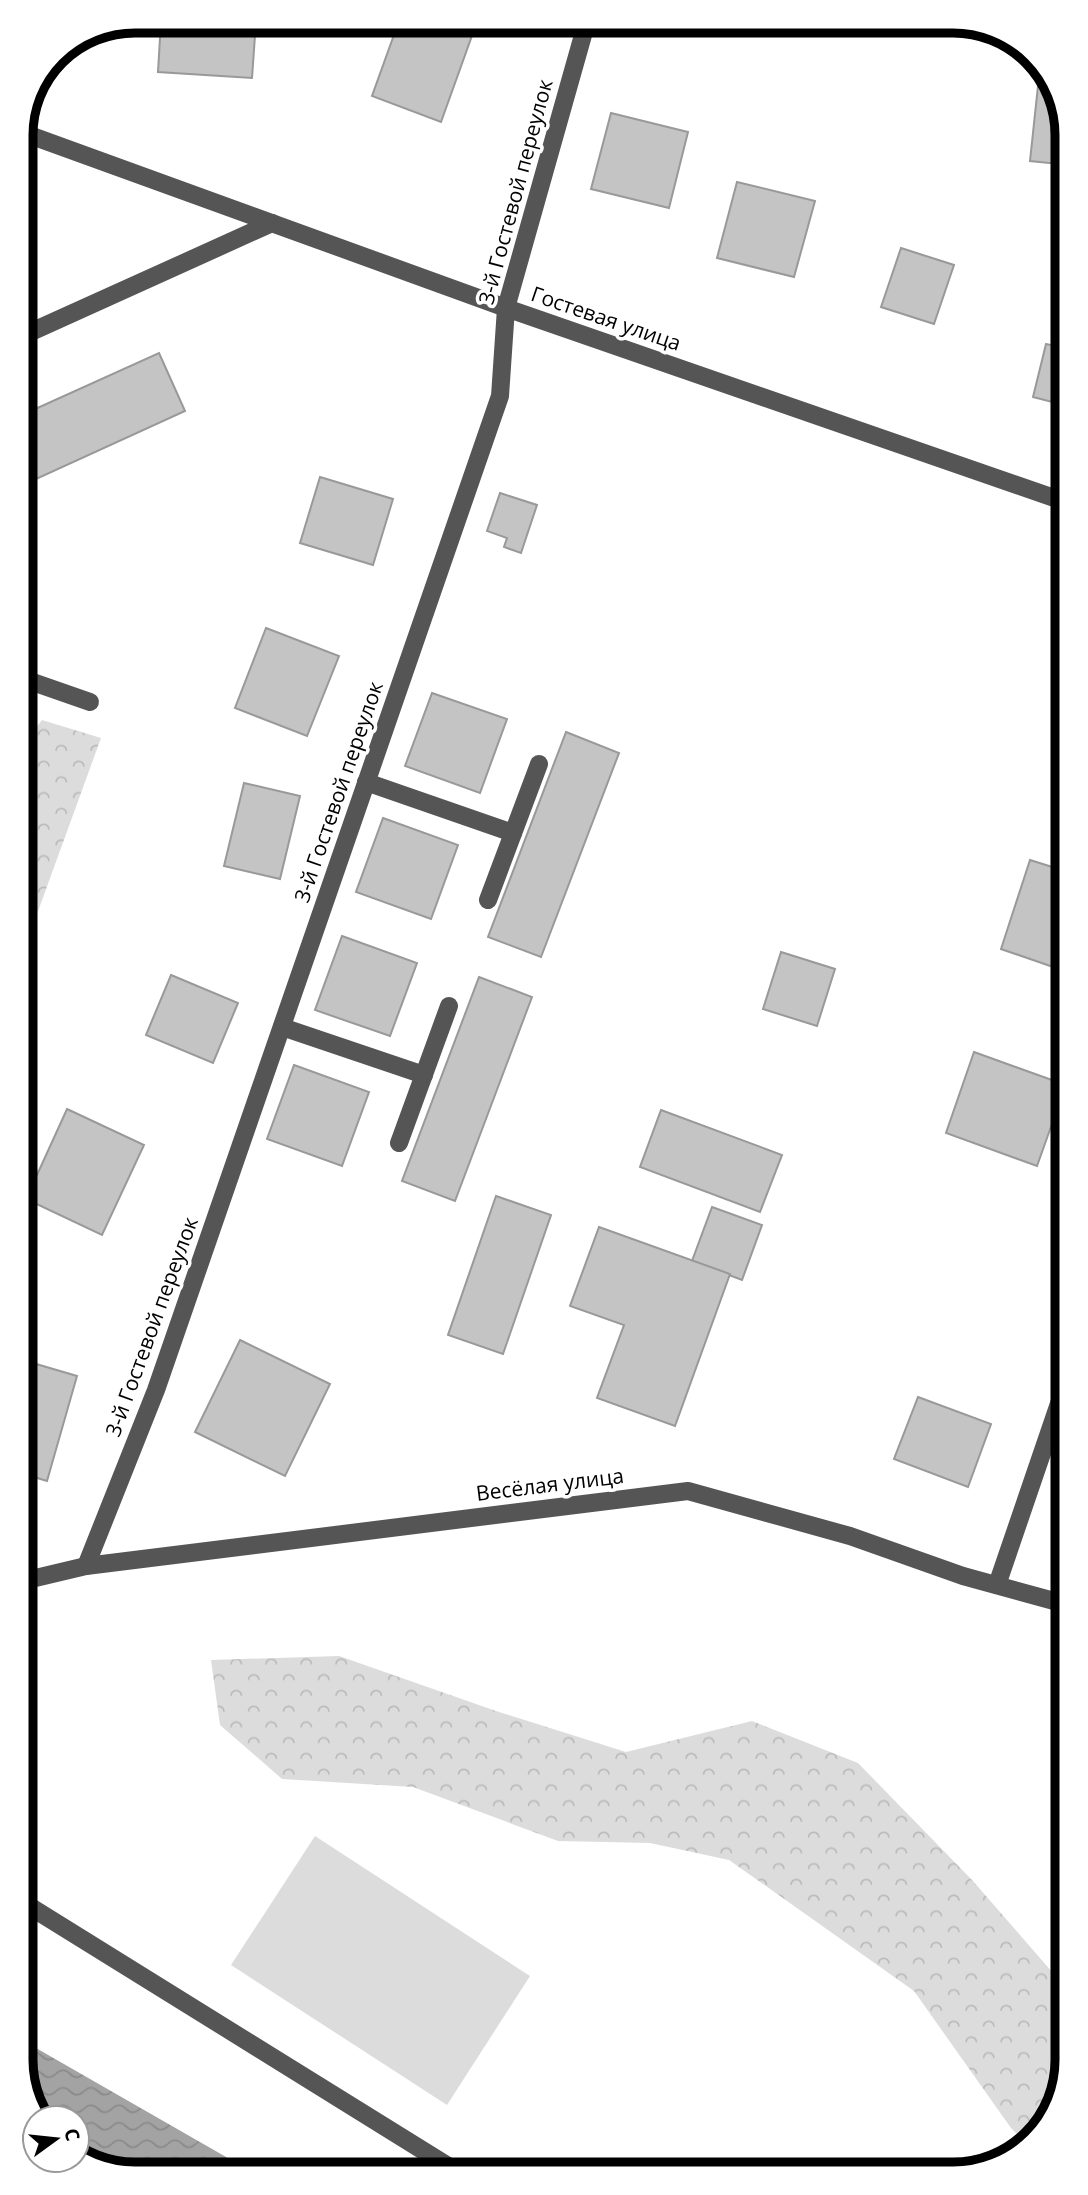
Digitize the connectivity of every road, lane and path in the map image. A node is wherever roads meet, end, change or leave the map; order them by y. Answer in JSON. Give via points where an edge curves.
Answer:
{"nodes":[{"id":1,"x":584,"y":33,"type":"edge"},
{"id":2,"x":33,"y":136,"type":"edge"},
{"id":3,"x":272,"y":223,"type":"junction"},
{"id":4,"x":506,"y":308,"type":"junction"},
{"id":5,"x":33,"y":331,"type":"edge"},
{"id":6,"x":1055,"y":498,"type":"edge"},
{"id":7,"x":33,"y":682,"type":"edge"},
{"id":8,"x":90,"y":702,"type":"dead end"},
{"id":9,"x":538,"y":764,"type":"dead end"},
{"id":10,"x":366,"y":782,"type":"junction"},
{"id":11,"x":513,"y":833,"type":"junction"},
{"id":12,"x":488,"y":900,"type":"dead end"},
{"id":13,"x":449,"y":1006,"type":"dead end"},
{"id":14,"x":282,"y":1027,"type":"junction"},
{"id":15,"x":424,"y":1075,"type":"junction"},
{"id":16,"x":399,"y":1143,"type":"dead end"},
{"id":17,"x":1055,"y":1417,"type":"edge"},
{"id":18,"x":86,"y":1566,"type":"junction"},
{"id":19,"x":33,"y":1579,"type":"edge"},
{"id":20,"x":998,"y":1585,"type":"junction"},
{"id":21,"x":1055,"y":1601,"type":"edge"},
{"id":22,"x":33,"y":1908,"type":"edge"},
{"id":23,"x":441,"y":2162,"type":"edge"}],
"edges":[{"from":1,"to":4,"type":"street","name":"3-й Гостевой переулок"},
{"from":2,"to":3,"type":"street","name":"Гостевая улица"},
{"from":3,"to":4,"type":"street","name":"Гостевая улица"},
{"from":3,"to":5,"type":"street"},
{"from":4,"to":6,"type":"street","name":"Гостевая улица"},
{"from":4,"to":10,"type":"street","name":"3-й Гостевой переулок","via":[[500,396]]},
{"from":7,"to":8,"type":"street"},
{"from":9,"to":11,"type":"street"},
{"from":10,"to":11,"type":"street"},
{"from":10,"to":14,"type":"street","name":"3-й Гостевой переулок"},
{"from":11,"to":12,"type":"street"},
{"from":13,"to":15,"type":"street"},
{"from":14,"to":15,"type":"street"},
{"from":14,"to":18,"type":"street","name":"3-й Гостевой переулок","via":[[156,1390]]},
{"from":15,"to":16,"type":"street"},
{"from":17,"to":20,"type":"street"},
{"from":18,"to":19,"type":"street","name":"Весёлая улица"},
{"from":18,"to":20,"type":"street","name":"Весёлая улица","via":[[688,1491],[850,1536]]},
{"from":20,"to":21,"type":"street","name":"Весёлая улица"},
{"from":22,"to":23,"type":"street"}]}
